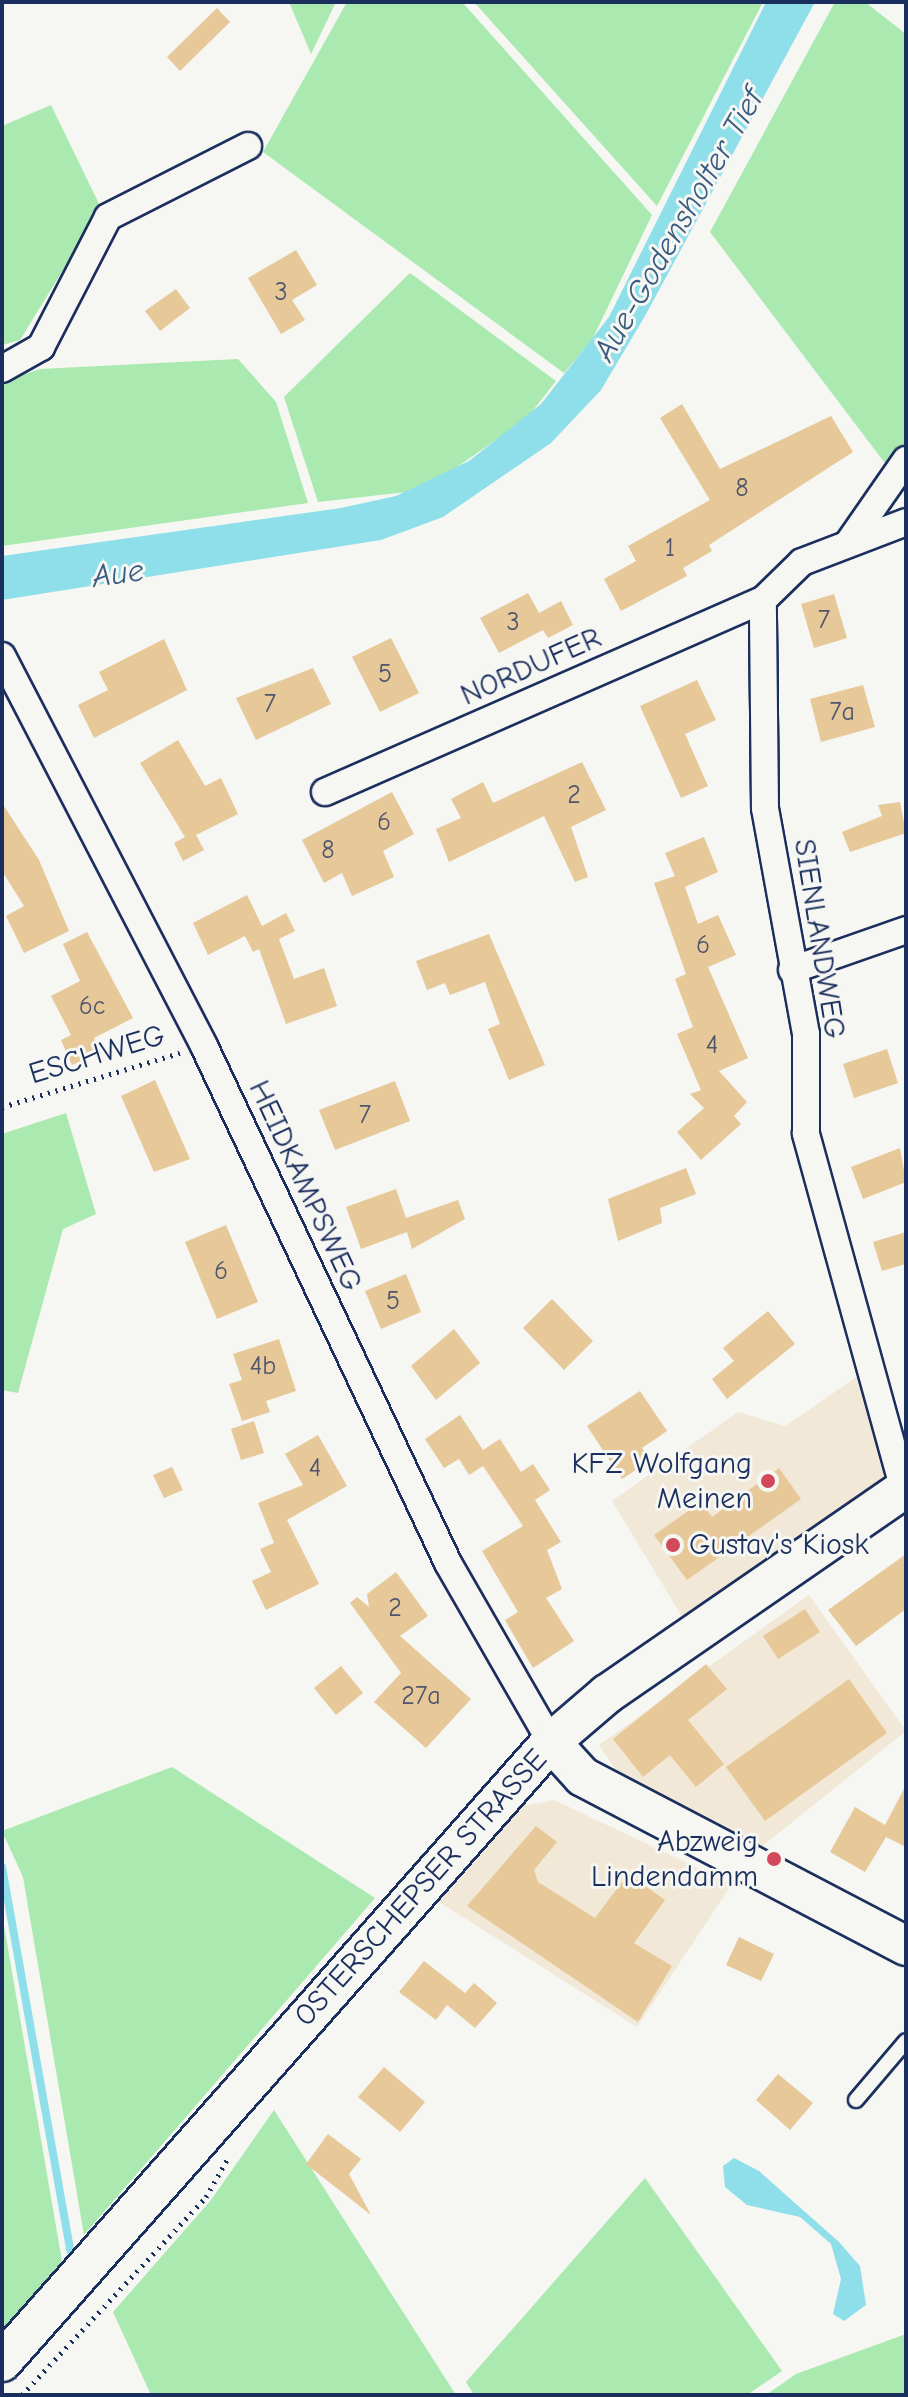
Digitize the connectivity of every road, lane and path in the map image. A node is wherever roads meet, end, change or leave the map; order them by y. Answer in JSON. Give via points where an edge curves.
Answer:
{"nodes":[{"id":1,"x":248,"y":146,"type":"dead end"},
{"id":2,"x":2,"y":369,"type":"edge"},
{"id":3,"x":906,"y":460,"type":"edge"},
{"id":4,"x":906,"y":522,"type":"edge"},
{"id":5,"x":849,"y":542,"type":"junction"},
{"id":6,"x":763,"y":600,"type":"junction"},
{"id":7,"x":2,"y":656,"type":"edge"},
{"id":8,"x":325,"y":792,"type":"dead end"},
{"id":9,"x":906,"y":930,"type":"edge"},
{"id":10,"x":792,"y":970,"type":"junction"},
{"id":11,"x":204,"y":1046,"type":"junction"},
{"id":12,"x":2,"y":1107,"type":"edge"},
{"id":13,"x":905,"y":1489,"type":"edge"},
{"id":14,"x":551,"y":1742,"type":"junction"},
{"id":15,"x":906,"y":1946,"type":"edge"},
{"id":16,"x":906,"y":2041,"type":"edge"},
{"id":17,"x":856,"y":2100,"type":"dead end"},
{"id":18,"x":2,"y":2362,"type":"edge"}],
"edges":[{"from":1,"to":2,"type":"street","via":[[108,217],[41,347]]},
{"from":3,"to":5,"type":"street"},
{"from":4,"to":5,"type":"street"},
{"from":5,"to":6,"type":"street","via":[[802,562]]},
{"from":6,"to":8,"type":"street","name":"NORDUFER"},
{"from":6,"to":10,"type":"street","name":"SIENLANDWEG","via":[[765,808]]},
{"from":7,"to":11,"type":"street","name":"HEIDKAMPSWEG"},
{"from":9,"to":10,"type":"street"},
{"from":10,"to":13,"type":"street","name":"SIENLANDWEG","via":[[806,1034],[806,1133]]},
{"from":11,"to":12,"type":"path","name":"ESCHWEG"},
{"from":11,"to":14,"type":"street","name":"HEIDKAMPSWEG","via":[[448,1563]]},
{"from":13,"to":14,"type":"main road","name":"OSTERSCHEPSER STRASSE","via":[[607,1694]]},
{"from":14,"to":15,"type":"main road","via":[[583,1777]]},
{"from":14,"to":18,"type":"main road","name":"OSTERSCHEPSER STRASSE"},
{"from":16,"to":17,"type":"lane"}]}
